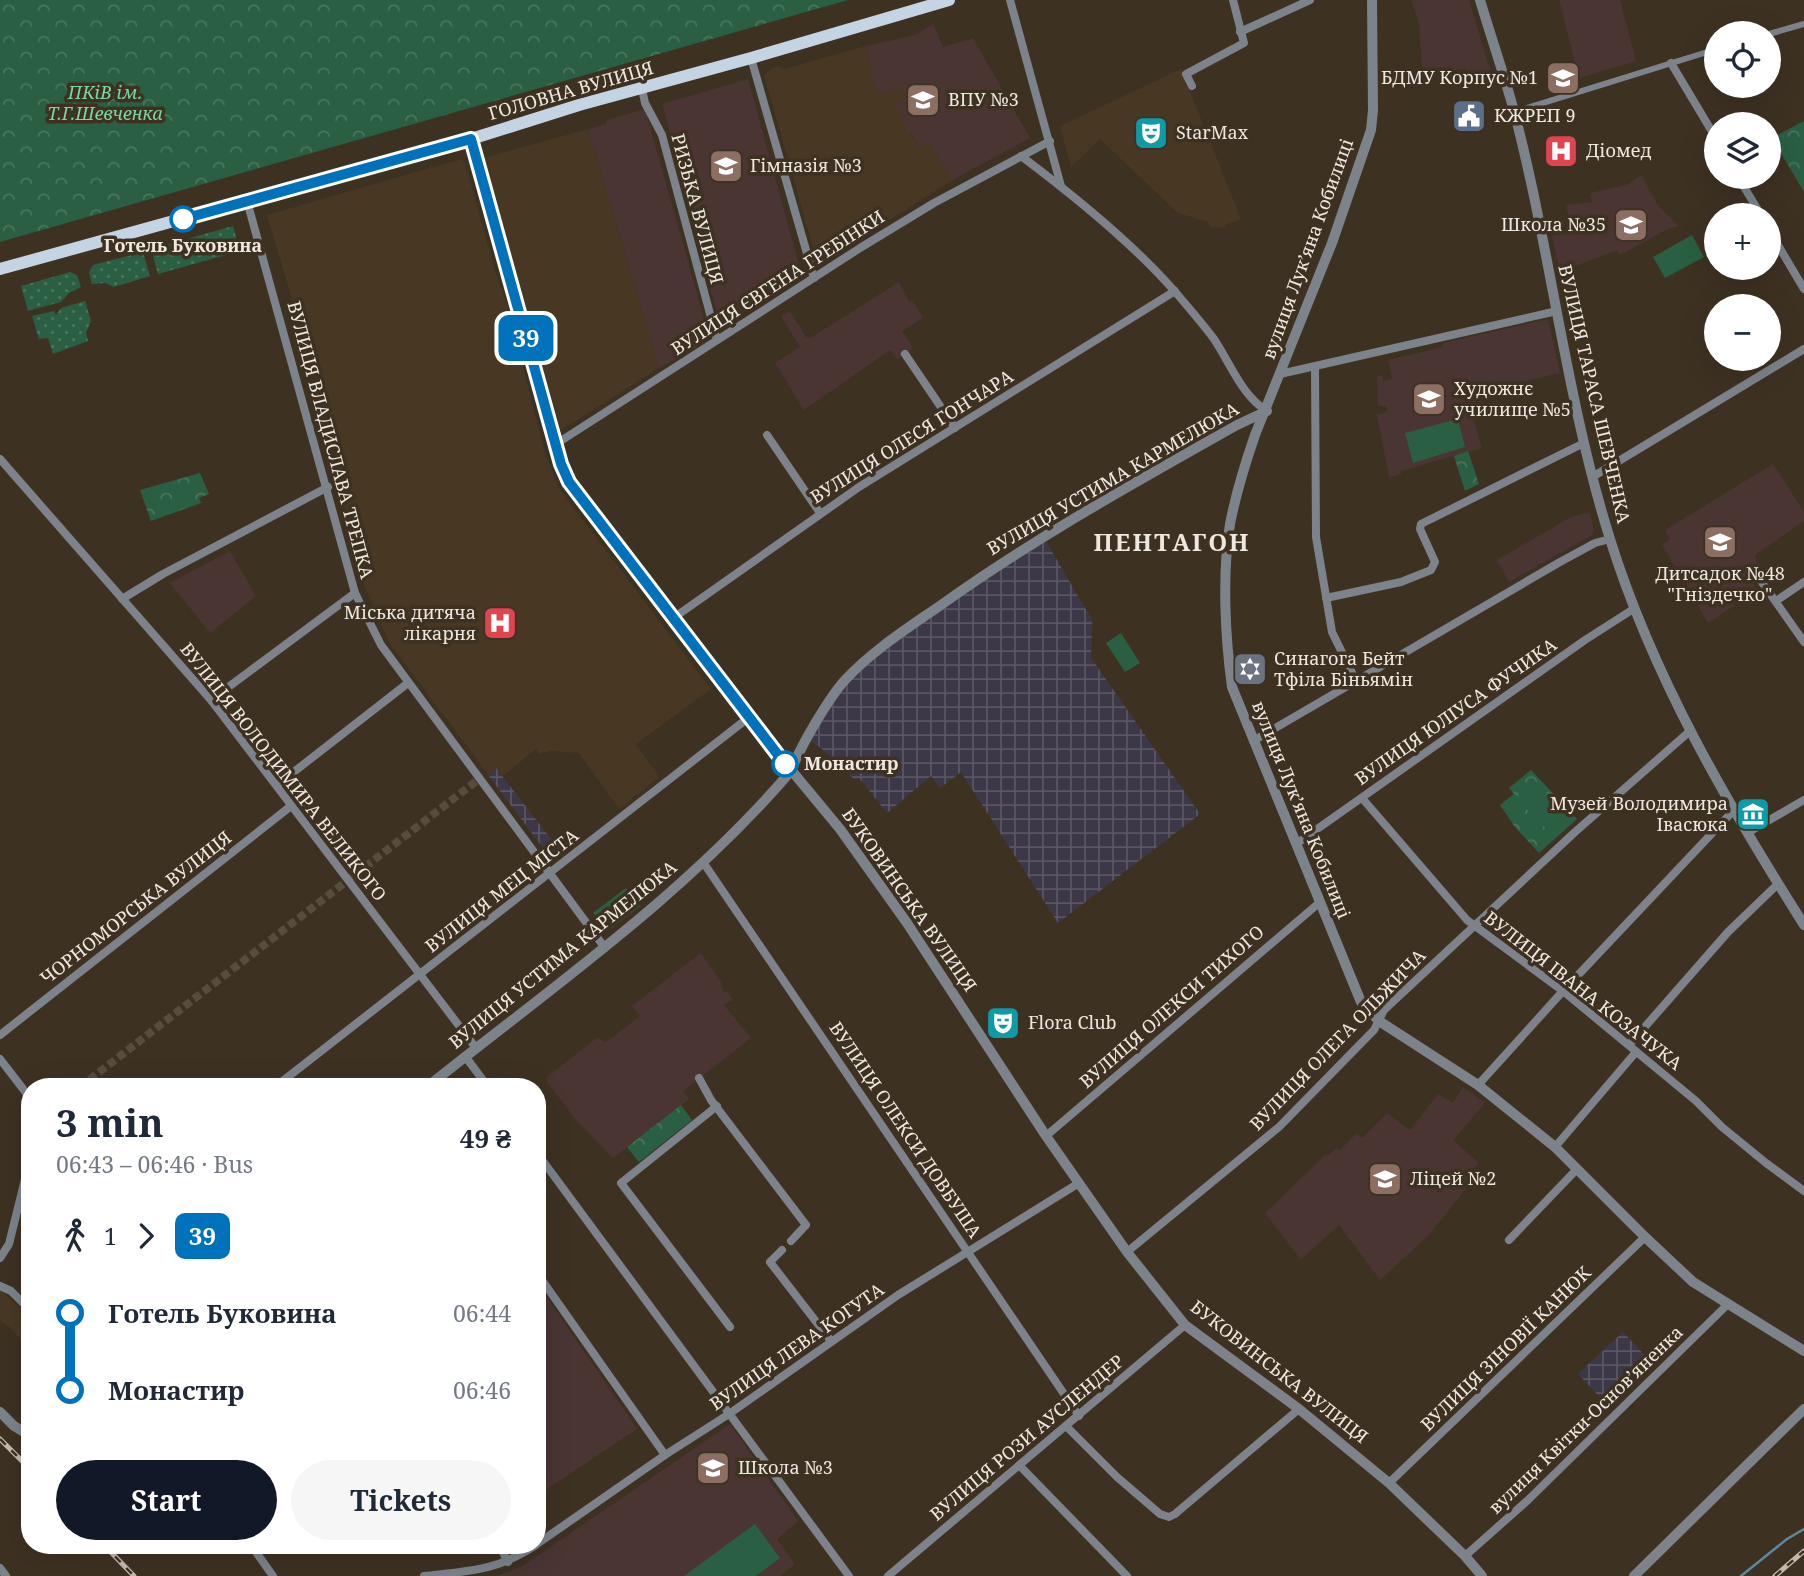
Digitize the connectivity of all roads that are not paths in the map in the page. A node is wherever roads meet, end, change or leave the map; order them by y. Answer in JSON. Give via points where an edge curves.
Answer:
{"nodes":[{"id":1,"x":949,"y":0,"type":"edge"},
{"id":2,"x":1010,"y":0,"type":"edge"},
{"id":3,"x":1233,"y":0,"type":"edge"},
{"id":4,"x":1310,"y":0,"type":"edge"},
{"id":5,"x":1371,"y":0,"type":"edge"},
{"id":6,"x":1480,"y":0,"type":"edge"},
{"id":7,"x":1804,"y":24,"type":"edge"},
{"id":8,"x":1781,"y":31,"type":"edge"},
{"id":9,"x":1240,"y":32,"type":"junction"},
{"id":10,"x":1704,"y":54,"type":"edge"},
{"id":11,"x":751,"y":58,"type":"junction"},
{"id":12,"x":1671,"y":63,"type":"junction"},
{"id":13,"x":1192,"y":86,"type":"dead end"},
{"id":14,"x":642,"y":89,"type":"junction"},
{"id":15,"x":1514,"y":111,"type":"junction"},
{"id":16,"x":1704,"y":118,"type":"edge"},
{"id":17,"x":471,"y":139,"type":"junction"},
{"id":18,"x":1050,"y":141,"type":"junction"},
{"id":19,"x":1021,"y":156,"type":"junction"},
{"id":20,"x":1062,"y":186,"type":"junction"},
{"id":21,"x":247,"y":201,"type":"junction"},
{"id":22,"x":1781,"y":250,"type":"edge"},
{"id":23,"x":0,"y":269,"type":"edge"},
{"id":24,"x":814,"y":278,"type":"junction"},
{"id":25,"x":1804,"y":289,"type":"edge"},
{"id":26,"x":1175,"y":291,"type":"junction"},
{"id":27,"x":1557,"y":311,"type":"junction"},
{"id":28,"x":717,"y":340,"type":"junction"},
{"id":29,"x":1804,"y":349,"type":"edge"},
{"id":30,"x":905,"y":354,"type":"dead end"},
{"id":31,"x":1315,"y":367,"type":"junction"},
{"id":32,"x":1280,"y":374,"type":"junction"},
{"id":33,"x":1267,"y":411,"type":"junction"},
{"id":34,"x":955,"y":428,"type":"junction"},
{"id":35,"x":767,"y":435,"type":"dead end"},
{"id":36,"x":1584,"y":443,"type":"junction"},
{"id":37,"x":556,"y":444,"type":"junction"},
{"id":38,"x":0,"y":459,"type":"edge"},
{"id":39,"x":1594,"y":475,"type":"junction"},
{"id":40,"x":328,"y":487,"type":"junction"},
{"id":41,"x":820,"y":513,"type":"junction"},
{"id":42,"x":1610,"y":539,"type":"junction"},
{"id":43,"x":1754,"y":571,"type":"dead end"},
{"id":44,"x":1804,"y":582,"type":"edge"},
{"id":45,"x":355,"y":593,"type":"junction"},
{"id":46,"x":1326,"y":598,"type":"junction"},
{"id":47,"x":122,"y":599,"type":"junction"},
{"id":48,"x":1776,"y":601,"type":"junction"},
{"id":49,"x":1635,"y":608,"type":"junction"},
{"id":50,"x":672,"y":619,"type":"junction"},
{"id":51,"x":1804,"y":642,"type":"edge"},
{"id":52,"x":1356,"y":681,"type":"junction"},
{"id":53,"x":408,"y":683,"type":"junction"},
{"id":54,"x":211,"y":700,"type":"junction"},
{"id":55,"x":748,"y":718,"type":"junction"},
{"id":56,"x":1690,"y":731,"type":"junction"},
{"id":57,"x":1253,"y":741,"type":"junction"},
{"id":58,"x":791,"y":771,"type":"junction"},
{"id":59,"x":277,"y":785,"type":"junction"},
{"id":60,"x":1362,"y":798,"type":"junction"},
{"id":61,"x":1804,"y":800,"type":"edge"},
{"id":62,"x":291,"y":806,"type":"junction"},
{"id":63,"x":1734,"y":810,"type":"junction"},
{"id":64,"x":1747,"y":833,"type":"junction"},
{"id":65,"x":1296,"y":845,"type":"junction"},
{"id":66,"x":703,"y":863,"type":"junction"},
{"id":67,"x":550,"y":873,"type":"junction"},
{"id":68,"x":1778,"y":884,"type":"junction"},
{"id":69,"x":1319,"y":903,"type":"junction"},
{"id":70,"x":1474,"y":925,"type":"junction"},
{"id":71,"x":1804,"y":925,"type":"edge"},
{"id":72,"x":605,"y":948,"type":"junction"},
{"id":73,"x":421,"y":974,"type":"junction"},
{"id":74,"x":1563,"y":991,"type":"junction"},
{"id":75,"x":1379,"y":1021,"type":"junction"},
{"id":76,"x":0,"y":1035,"type":"edge"},
{"id":77,"x":1629,"y":1045,"type":"junction"},
{"id":78,"x":476,"y":1048,"type":"junction"},
{"id":79,"x":1636,"y":1052,"type":"junction"},
{"id":80,"x":465,"y":1056,"type":"junction"},
{"id":81,"x":0,"y":1059,"type":"edge"},
{"id":82,"x":287,"y":1078,"type":"edge"},
{"id":83,"x":438,"y":1078,"type":"edge"},
{"id":84,"x":481,"y":1078,"type":"edge"},
{"id":85,"x":699,"y":1078,"type":"dead end"},
{"id":86,"x":1478,"y":1085,"type":"junction"},
{"id":87,"x":21,"y":1086,"type":"edge"},
{"id":88,"x":717,"y":1106,"type":"junction"},
{"id":89,"x":1046,"y":1136,"type":"junction"},
{"id":90,"x":1555,"y":1147,"type":"junction"},
{"id":91,"x":546,"y":1165,"type":"edge"},
{"id":92,"x":1577,"y":1168,"type":"junction"},
{"id":93,"x":1079,"y":1183,"type":"junction"},
{"id":94,"x":1804,"y":1191,"type":"edge"},
{"id":95,"x":21,"y":1195,"type":"edge"},
{"id":96,"x":1645,"y":1237,"type":"junction"},
{"id":97,"x":1509,"y":1240,"type":"dead end"},
{"id":98,"x":791,"y":1241,"type":"dead end"},
{"id":99,"x":782,"y":1250,"type":"dead end"},
{"id":100,"x":969,"y":1250,"type":"junction"},
{"id":101,"x":1127,"y":1252,"type":"junction"},
{"id":102,"x":0,"y":1258,"type":"edge"},
{"id":103,"x":0,"y":1286,"type":"edge"},
{"id":104,"x":546,"y":1286,"type":"edge"},
{"id":105,"x":21,"y":1301,"type":"edge"},
{"id":106,"x":1728,"y":1304,"type":"junction"},
{"id":107,"x":1185,"y":1325,"type":"junction"},
{"id":108,"x":730,"y":1327,"type":"dead end"},
{"id":109,"x":831,"y":1341,"type":"junction"},
{"id":110,"x":1804,"y":1352,"type":"edge"},
{"id":111,"x":1299,"y":1409,"type":"junction"},
{"id":112,"x":1804,"y":1409,"type":"edge"},
{"id":113,"x":0,"y":1412,"type":"edge"},
{"id":114,"x":729,"y":1414,"type":"junction"},
{"id":115,"x":1079,"y":1416,"type":"junction"},
{"id":116,"x":1066,"y":1426,"type":"junction"},
{"id":117,"x":21,"y":1430,"type":"edge"},
{"id":118,"x":665,"y":1455,"type":"junction"},
{"id":119,"x":1019,"y":1465,"type":"junction"},
{"id":120,"x":1389,"y":1483,"type":"junction"},
{"id":121,"x":546,"y":1539,"type":"edge"},
{"id":122,"x":258,"y":1554,"type":"edge"},
{"id":123,"x":504,"y":1554,"type":"edge"},
{"id":124,"x":522,"y":1554,"type":"edge"},
{"id":125,"x":1465,"y":1556,"type":"junction"},
{"id":126,"x":508,"y":1562,"type":"junction"},
{"id":127,"x":0,"y":1568,"type":"edge"},
{"id":128,"x":6,"y":1576,"type":"edge"},
{"id":129,"x":274,"y":1576,"type":"edge"},
{"id":130,"x":425,"y":1576,"type":"edge"},
{"id":131,"x":849,"y":1576,"type":"edge"},
{"id":132,"x":888,"y":1576,"type":"edge"},
{"id":133,"x":1127,"y":1576,"type":"edge"},
{"id":134,"x":1482,"y":1576,"type":"edge"},
{"id":135,"x":1634,"y":1576,"type":"edge"}],
"edges":[{"from":1,"to":11,"type":"main road","name":"ГОЛОВНА ВУЛИЦЯ"},
{"from":2,"to":18,"type":"street"},
{"from":3,"to":9,"type":"street"},
{"from":4,"to":9,"type":"street"},
{"from":5,"to":32,"type":"street","name":"вулиця Лукʼяна Кобилиці","via":[[1371,130]]},
{"from":6,"to":15,"type":"street","name":"ВУЛИЦЯ ТАРАСА ШЕВЧЕНКА"},
{"from":7,"to":8,"type":"street"},
{"from":9,"to":13,"type":"street","via":[[1244,43],[1186,74]]},
{"from":10,"to":12,"type":"street"},
{"from":11,"to":14,"type":"main road","name":"ГОЛОВНА ВУЛИЦЯ"},
{"from":11,"to":24,"type":"street"},
{"from":12,"to":15,"type":"street"},
{"from":12,"to":16,"type":"street"},
{"from":14,"to":17,"type":"main road","name":"ГОЛОВНА ВУЛИЦЯ"},
{"from":14,"to":28,"type":"street","name":"РИЗЬКА ВУЛИЦЯ","via":[[662,135]]},
{"from":15,"to":27,"type":"street","name":"ВУЛИЦЯ ТАРАСА ШЕВЧЕНКА"},
{"from":17,"to":21,"type":"main road","name":"ГОЛОВНА ВУЛИЦЯ"},
{"from":17,"to":37,"type":"street","name":"БУКОВИНСЬКА ВУЛИЦЯ"},
{"from":18,"to":19,"type":"street","name":"ВУЛИЦЯ ЄВГЕНА ГРЕБІНКИ"},
{"from":18,"to":20,"type":"street"},
{"from":19,"to":20,"type":"street"},
{"from":19,"to":24,"type":"street","name":"ВУЛИЦЯ ЄВГЕНА ГРЕБІНКИ"},
{"from":20,"to":26,"type":"street"},
{"from":21,"to":23,"type":"main road","name":"ГОЛОВНА ВУЛИЦЯ"},
{"from":21,"to":40,"type":"street","name":"ВУЛИЦЯ ВЛАДИСЛАВА ТРЕПКА"},
{"from":22,"to":25,"type":"street"},
{"from":24,"to":28,"type":"street","name":"ВУЛИЦЯ ЄВГЕНА ГРЕБІНКИ"},
{"from":26,"to":33,"type":"street","via":[[1213,338],[1254,403]]},
{"from":26,"to":34,"type":"street","name":"ВУЛИЦЯ ОЛЕСЯ ГОНЧАРА"},
{"from":27,"to":31,"type":"street"},
{"from":27,"to":36,"type":"street","name":"ВУЛИЦЯ ТАРАСА ШЕВЧЕНКА"},
{"from":28,"to":37,"type":"street","name":"ВУЛИЦЯ ЄВГЕНА ГРЕБІНКИ"},
{"from":29,"to":39,"type":"street"},
{"from":30,"to":34,"type":"street"},
{"from":31,"to":32,"type":"street"},
{"from":31,"to":46,"type":"street","via":[[1316,537]]},
{"from":32,"to":33,"type":"street","name":"вулиця Лукʼяна Кобилиці"},
{"from":33,"to":57,"type":"street","name":"вулиця Лукʼяна Кобилиці","via":[[1244,467],[1227,556],[1232,687]]},
{"from":33,"to":58,"type":"street","name":"ВУЛИЦЯ УСТИМА КАРМЕЛЮКА","via":[[1060,525],[868,657],[842,683]]},
{"from":34,"to":41,"type":"street","name":"ВУЛИЦЯ ОЛЕСЯ ГОНЧАРА"},
{"from":35,"to":41,"type":"street"},
{"from":36,"to":39,"type":"street","name":"ВУЛИЦЯ ТАРАСА ШЕВЧЕНКА"},
{"from":36,"to":46,"type":"street","via":[[1421,524],[1434,562],[1431,570],[1401,582]]},
{"from":37,"to":50,"type":"street","name":"БУКОВИНСЬКА ВУЛИЦЯ","via":[[574,490]]},
{"from":38,"to":47,"type":"street","name":"ВУЛИЦЯ ВОЛОДИМИРА ВЕЛИКОГО"},
{"from":39,"to":42,"type":"street","name":"ВУЛИЦЯ ТАРАСА ШЕВЧЕНКА"},
{"from":40,"to":45,"type":"street","name":"ВУЛИЦЯ ВЛАДИСЛАВА ТРЕПКА"},
{"from":40,"to":47,"type":"street"},
{"from":41,"to":50,"type":"street","name":"ВУЛИЦЯ ОЛЕСЯ ГОНЧАРА"},
{"from":42,"to":49,"type":"street","name":"ВУЛИЦЯ ТАРАСА ШЕВЧЕНКА"},
{"from":42,"to":52,"type":"street","via":[[1560,562]]},
{"from":43,"to":48,"type":"street"},
{"from":44,"to":48,"type":"street"},
{"from":45,"to":53,"type":"street","name":"ВУЛИЦЯ ВЛАДИСЛАВА ТРЕПКА","via":[[381,645]]},
{"from":45,"to":54,"type":"street"},
{"from":46,"to":52,"type":"street","via":[[1332,632]]},
{"from":47,"to":54,"type":"street","name":"ВУЛИЦЯ ВОЛОДИМИРА ВЕЛИКОГО"},
{"from":48,"to":51,"type":"street"},
{"from":49,"to":56,"type":"street","name":"ВУЛИЦЯ ТАРАСА ШЕВЧЕНКА"},
{"from":49,"to":60,"type":"street","name":"ВУЛИЦЯ ЮЛІУСА ФУЧИКА"},
{"from":50,"to":55,"type":"street","name":"БУКОВИНСЬКА ВУЛИЦЯ"},
{"from":52,"to":57,"type":"street"},
{"from":53,"to":59,"type":"street"},
{"from":53,"to":67,"type":"street","name":"ВУЛИЦЯ ВЛАДИСЛАВА ТРЕПКА"},
{"from":54,"to":59,"type":"street","name":"ВУЛИЦЯ ВОЛОДИМИРА ВЕЛИКОГО"},
{"from":55,"to":58,"type":"street","name":"БУКОВИНСЬКА ВУЛИЦЯ"},
{"from":55,"to":67,"type":"street","name":"ВУЛИЦЯ МЕЦ МІСТА"},
{"from":56,"to":63,"type":"street","name":"ВУЛИЦЯ ТАРАСА ШЕВЧЕНКА"},
{"from":56,"to":70,"type":"street","name":"ВУЛИЦЯ ОЛЕГА ОЛЬЖИЧА"},
{"from":57,"to":65,"type":"street","name":"вулиця Лукʼяна Кобилиці"},
{"from":58,"to":66,"type":"street","name":"ВУЛИЦЯ УСТИМА КАРМЕЛЮКА"},
{"from":58,"to":89,"type":"street","name":"БУКОВИНСЬКА ВУЛИЦЯ","via":[[840,828],[907,923]]},
{"from":59,"to":62,"type":"street","name":"ВУЛИЦЯ ВОЛОДИМИРА ВЕЛИКОГО"},
{"from":60,"to":65,"type":"street","name":"ВУЛИЦЯ ЮЛІУСА ФУЧИКА"},
{"from":60,"to":70,"type":"street","name":"ВУЛИЦЯ ІВАНА КОЗАЧУКА"},
{"from":61,"to":64,"type":"street"},
{"from":62,"to":73,"type":"street","name":"ВУЛИЦЯ ВОЛОДИМИРА ВЕЛИКОГО"},
{"from":62,"to":76,"type":"street","name":"ЧОРНОМОРСЬКА ВУЛИЦЯ"},
{"from":63,"to":64,"type":"street","name":"ВУЛИЦЯ ТАРАСА ШЕВЧЕНКА"},
{"from":63,"to":74,"type":"street"},
{"from":64,"to":68,"type":"street","name":"ВУЛИЦЯ ТАРАСА ШЕВЧЕНКА"},
{"from":65,"to":69,"type":"street","name":"вулиця Лукʼяна Кобилиці"},
{"from":66,"to":72,"type":"street","name":"ВУЛИЦЯ УСТИМА КАРМЕЛЮКА"},
{"from":66,"to":100,"type":"street","name":"ВУЛИЦЯ ОЛЕКСИ ДОВБУША"},
{"from":67,"to":72,"type":"street","name":"ВУЛИЦЯ ВЛАДИСЛАВА ТРЕПКА"},
{"from":67,"to":73,"type":"street","name":"ВУЛИЦЯ МЕЦ МІСТА"},
{"from":68,"to":71,"type":"street","name":"ВУЛИЦЯ ТАРАСА ШЕВЧЕНКА"},
{"from":68,"to":77,"type":"street","via":[[1728,932]]},
{"from":69,"to":75,"type":"street","name":"вулиця Лукʼяна Кобилиці","via":[[1361,1002]]},
{"from":69,"to":89,"type":"street","name":"ВУЛИЦЯ ОЛЕКСИ ТИХОГО"},
{"from":70,"to":74,"type":"street","name":"ВУЛИЦЯ ІВАНА КОЗАЧУКА"},
{"from":70,"to":75,"type":"street","name":"ВУЛИЦЯ ОЛЕГА ОЛЬЖИЧА","via":[[1384,1010]]},
{"from":72,"to":78,"type":"street","name":"ВУЛИЦЯ УСТИМА КАРМЕЛЮКА"},
{"from":73,"to":78,"type":"street","name":"ВУЛИЦЯ ВОЛОДИМИРА ВЕЛИКОГО"},
{"from":73,"to":82,"type":"street","name":"ВУЛИЦЯ МЕЦ МІСТА"},
{"from":74,"to":77,"type":"street","name":"ВУЛИЦЯ ІВАНА КОЗАЧУКА"},
{"from":74,"to":86,"type":"street"},
{"from":75,"to":86,"type":"street","name":"вулиця Лукʼяна Кобилиці"},
{"from":75,"to":101,"type":"street","name":"ВУЛИЦЯ ОЛЕГА ОЛЬЖИЧА","via":[[1279,1128]]},
{"from":77,"to":79,"type":"street","name":"ВУЛИЦЯ ІВАНА КОЗАЧУКА"},
{"from":78,"to":80,"type":"street","name":"ВУЛИЦЯ УСТИМА КАРМЕЛЮКА"},
{"from":79,"to":90,"type":"street"},
{"from":79,"to":94,"type":"street","name":"ВУЛИЦЯ ІВАНА КОЗАЧУКА"},
{"from":80,"to":83,"type":"street","name":"ВУЛИЦЯ УСТИМА КАРМЕЛЮКА"},
{"from":80,"to":84,"type":"street"},
{"from":81,"to":87,"type":"street"},
{"from":85,"to":88,"type":"street"},
{"from":86,"to":90,"type":"street","name":"вулиця Лукʼяна Кобилиці"},
{"from":88,"to":98,"type":"street","via":[[806,1225]]},
{"from":88,"to":108,"type":"street","via":[[621,1183]]},
{"from":89,"to":93,"type":"street","name":"БУКОВИНСЬКА ВУЛИЦЯ"},
{"from":90,"to":92,"type":"street","name":"вулиця Лукʼяна Кобилиці"},
{"from":91,"to":114,"type":"street"},
{"from":92,"to":96,"type":"street","name":"вулиця Лукʼяна Кобилиці"},
{"from":92,"to":97,"type":"street"},
{"from":93,"to":100,"type":"street","name":"ВУЛИЦЯ ЛЕВА КОГУТА"},
{"from":93,"to":101,"type":"street","name":"БУКОВИНСЬКА ВУЛИЦЯ"},
{"from":95,"to":102,"type":"street","via":[[9,1244]]},
{"from":96,"to":106,"type":"street","name":"вулиця Лукʼяна Кобилиці","via":[[1686,1276]]},
{"from":96,"to":120,"type":"street","name":"ВУЛИЦЯ ЗІНОВІЇ КАНЮК"},
{"from":99,"to":109,"type":"street","via":[[771,1262]]},
{"from":100,"to":109,"type":"street","name":"ВУЛИЦЯ ЛЕВА КОГУТА"},
{"from":100,"to":115,"type":"street","name":"ВУЛИЦЯ ОЛЕКСИ ДОВБУША"},
{"from":101,"to":107,"type":"street","name":"БУКОВИНСЬКА ВУЛИЦЯ"},
{"from":103,"to":105,"type":"street"},
{"from":104,"to":118,"type":"street"},
{"from":106,"to":110,"type":"street","name":"вулиця Лукʼяна Кобилиці"},
{"from":106,"to":125,"type":"street","name":"вулиця Квітки-Основʼяненка"},
{"from":107,"to":111,"type":"street","name":"БУКОВИНСЬКА ВУЛИЦЯ"},
{"from":107,"to":115,"type":"street","name":"ВУЛИЦЯ РОЗИ АУСЛЕНДЕР"},
{"from":109,"to":114,"type":"street","name":"ВУЛИЦЯ ЛЕВА КОГУТА"},
{"from":111,"to":116,"type":"street","via":[[1170,1517],[1126,1485]]},
{"from":111,"to":120,"type":"street","name":"БУКОВИНСЬКА ВУЛИЦЯ"},
{"from":112,"to":135,"type":"street"},
{"from":113,"to":117,"type":"street"},
{"from":114,"to":118,"type":"street","name":"ВУЛИЦЯ ЛЕВА КОГУТА"},
{"from":114,"to":131,"type":"street"},
{"from":115,"to":116,"type":"street","name":"ВУЛИЦЯ РОЗИ АУСЛЕНДЕР"},
{"from":116,"to":119,"type":"street","name":"ВУЛИЦЯ РОЗИ АУСЛЕНДЕР"},
{"from":118,"to":121,"type":"street","name":"ВУЛИЦЯ ЛЕВА КОГУТА"},
{"from":119,"to":132,"type":"street","name":"ВУЛИЦЯ РОЗИ АУСЛЕНДЕР"},
{"from":119,"to":133,"type":"street"},
{"from":120,"to":125,"type":"street","name":"БУКОВИНСЬКА ВУЛИЦЯ"},
{"from":122,"to":129,"type":"street"},
{"from":123,"to":126,"type":"street"},
{"from":124,"to":126,"type":"street","name":"ВУЛИЦЯ ЛЕВА КОГУТА"},
{"from":125,"to":134,"type":"street","name":"БУКОВИНСЬКА ВУЛИЦЯ"},
{"from":126,"to":130,"type":"street","name":"ВУЛИЦЯ ЛЕВА КОГУТА","via":[[485,1570]]},
{"from":127,"to":128,"type":"street"}]}
